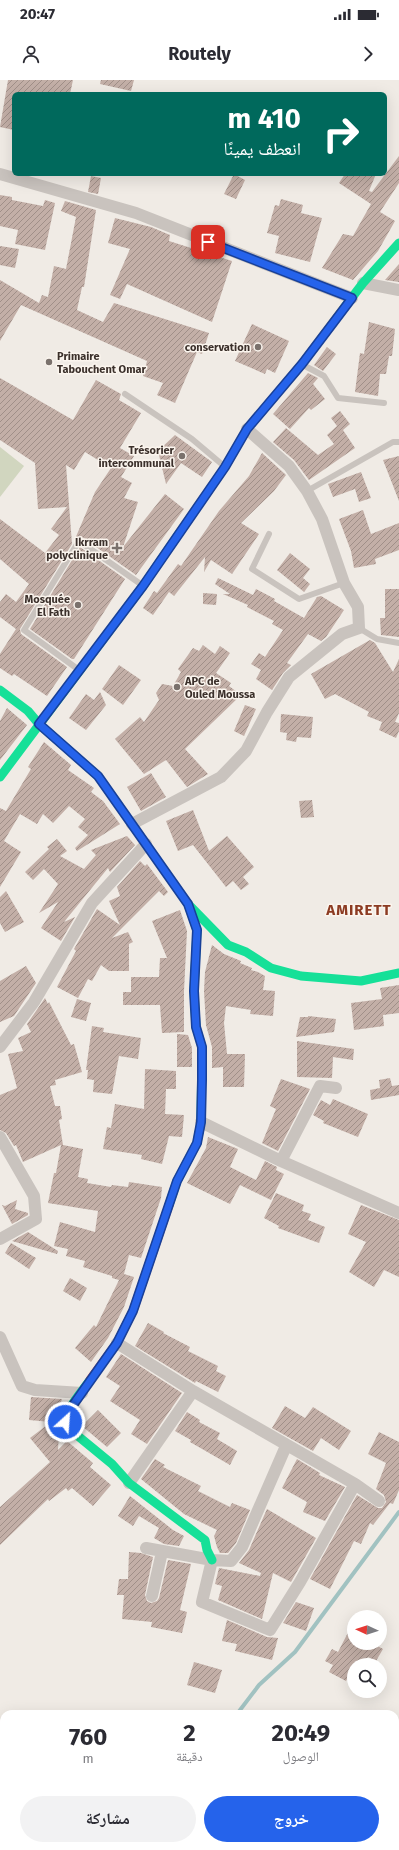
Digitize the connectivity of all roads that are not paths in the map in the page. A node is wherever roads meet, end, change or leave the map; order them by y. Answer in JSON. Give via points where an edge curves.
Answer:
{"nodes":[{"id":1,"x":0,"y":174,"type":"edge"},
{"id":2,"x":399,"y":243,"type":"edge"},
{"id":3,"x":363,"y":283,"type":"junction"},
{"id":4,"x":399,"y":290,"type":"edge"},
{"id":5,"x":352,"y":298,"type":"junction"},
{"id":6,"x":302,"y":364,"type":"junction"},
{"id":7,"x":125,"y":394,"type":"dead end"},
{"id":8,"x":384,"y":403,"type":"dead end"},
{"id":9,"x":247,"y":429,"type":"junction"},
{"id":10,"x":399,"y":442,"type":"edge"},
{"id":11,"x":225,"y":467,"type":"junction"},
{"id":12,"x":307,"y":491,"type":"junction"},
{"id":13,"x":268,"y":534,"type":"dead end"},
{"id":14,"x":344,"y":583,"type":"junction"},
{"id":15,"x":143,"y":586,"type":"junction"},
{"id":16,"x":359,"y":628,"type":"junction"},
{"id":17,"x":399,"y":642,"type":"edge"},
{"id":18,"x":80,"y":671,"type":"junction"},
{"id":19,"x":0,"y":690,"type":"edge"},
{"id":20,"x":39,"y":724,"type":"junction"},
{"id":21,"x":0,"y":777,"type":"edge"},
{"id":22,"x":132,"y":824,"type":"junction"},
{"id":23,"x":146,"y":844,"type":"junction"},
{"id":24,"x":188,"y":904,"type":"junction"},
{"id":25,"x":399,"y":973,"type":"edge"},
{"id":26,"x":0,"y":1047,"type":"edge"},
{"id":27,"x":336,"y":1088,"type":"dead end"},
{"id":28,"x":201,"y":1122,"type":"junction"},
{"id":29,"x":0,"y":1137,"type":"edge"},
{"id":30,"x":281,"y":1161,"type":"junction"},
{"id":31,"x":399,"y":1213,"type":"edge"},
{"id":32,"x":0,"y":1238,"type":"edge"},
{"id":33,"x":0,"y":1337,"type":"edge"},
{"id":34,"x":117,"y":1343,"type":"junction"},
{"id":35,"x":192,"y":1392,"type":"junction"},
{"id":36,"x":82,"y":1393,"type":"junction"},
{"id":37,"x":286,"y":1446,"type":"junction"},
{"id":38,"x":129,"y":1483,"type":"junction"},
{"id":39,"x":355,"y":1484,"type":"junction"},
{"id":40,"x":379,"y":1501,"type":"dead end"},
{"id":41,"x":146,"y":1548,"type":"dead end"},
{"id":42,"x":162,"y":1552,"type":"junction"},
{"id":43,"x":212,"y":1560,"type":"junction"},
{"id":44,"x":152,"y":1596,"type":"dead end"}],
"edges":[{"from":1,"to":5,"type":"street","via":[[136,213]]},
{"from":2,"to":3,"type":"street"},
{"from":3,"to":4,"type":"street"},
{"from":3,"to":5,"type":"street"},
{"from":5,"to":6,"type":"street"},
{"from":6,"to":8,"type":"lane","via":[[324,376],[338,398]]},
{"from":6,"to":9,"type":"street"},
{"from":7,"to":11,"type":"lane","via":[[192,438]]},
{"from":9,"to":11,"type":"street"},
{"from":9,"to":12,"type":"street","via":[[289,466]]},
{"from":10,"to":12,"type":"lane","via":[[393,442]]},
{"from":11,"to":15,"type":"street"},
{"from":12,"to":14,"type":"street","via":[[322,519]]},
{"from":13,"to":14,"type":"lane","via":[[252,569],[299,599]]},
{"from":14,"to":16,"type":"street","via":[[358,607]]},
{"from":15,"to":18,"type":"street"},
{"from":15,"to":18,"type":"lane","via":[[78,541],[24,630]]},
{"from":16,"to":17,"type":"lane","via":[[377,639]]},
{"from":16,"to":22,"type":"street","via":[[342,634],[289,677],[246,751],[221,777]]},
{"from":18,"to":20,"type":"street"},
{"from":19,"to":20,"type":"street","via":[[28,711]]},
{"from":20,"to":21,"type":"street"},
{"from":20,"to":22,"type":"street","via":[[98,776]]},
{"from":22,"to":23,"type":"street"},
{"from":23,"to":24,"type":"street"},
{"from":23,"to":26,"type":"street","via":[[92,903],[34,1002]]},
{"from":24,"to":25,"type":"street","via":[[228,945],[246,952],[271,968],[301,976],[361,981]]},
{"from":24,"to":28,"type":"street","via":[[197,930],[194,991],[196,1027],[202,1047]]},
{"from":27,"to":30,"type":"street","via":[[320,1086]]},
{"from":28,"to":30,"type":"street"},
{"from":28,"to":34,"type":"street","via":[[197,1143],[177,1181],[133,1311]]},
{"from":29,"to":32,"type":"street","via":[[34,1196],[36,1219]]},
{"from":30,"to":31,"type":"street"},
{"from":33,"to":36,"type":"street","via":[[22,1386],[35,1390]]},
{"from":34,"to":35,"type":"street"},
{"from":34,"to":36,"type":"street"},
{"from":35,"to":37,"type":"street"},
{"from":35,"to":38,"type":"street"},
{"from":36,"to":38,"type":"street","via":[[66,1415],[67,1427],[112,1464]]},
{"from":37,"to":39,"type":"street"},
{"from":37,"to":43,"type":"street","via":[[242,1548],[231,1561]]},
{"from":38,"to":43,"type":"street","via":[[205,1540]]},
{"from":39,"to":40,"type":"street"},
{"from":39,"to":43,"type":"street","via":[[270,1630],[202,1602]]},
{"from":41,"to":42,"type":"street"},
{"from":42,"to":43,"type":"street"},
{"from":42,"to":44,"type":"street"}]}
